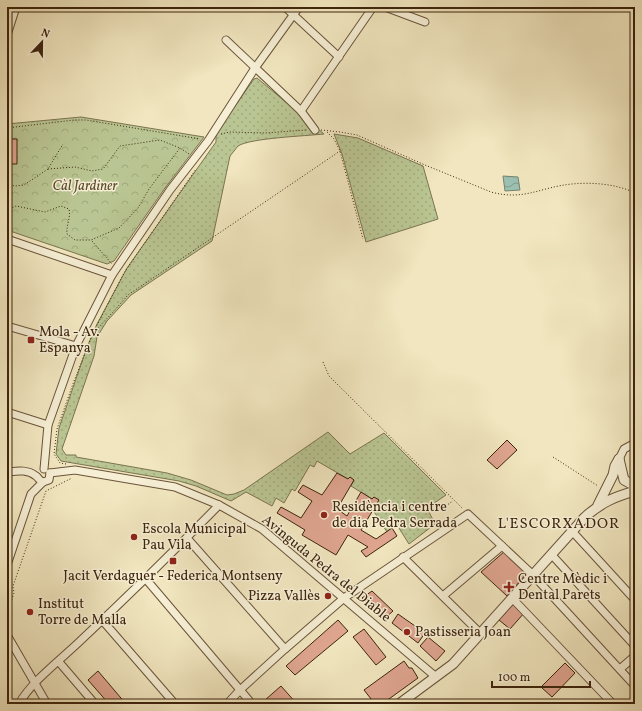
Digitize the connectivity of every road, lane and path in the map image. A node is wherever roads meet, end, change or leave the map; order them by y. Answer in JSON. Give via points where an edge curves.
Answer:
{"nodes":[{"id":1,"x":16,"y":7,"type":"edge"},
{"id":2,"x":285,"y":7,"type":"edge"},
{"id":3,"x":299,"y":7,"type":"edge"},
{"id":4,"x":373,"y":7,"type":"edge"},
{"id":5,"x":386,"y":7,"type":"edge"},
{"id":6,"x":294,"y":15,"type":"junction"},
{"id":7,"x":425,"y":22,"type":"dead end"},
{"id":8,"x":7,"y":35,"type":"edge"},
{"id":9,"x":226,"y":40,"type":"dead end"},
{"id":10,"x":339,"y":57,"type":"junction"},
{"id":11,"x":255,"y":68,"type":"junction"},
{"id":12,"x":301,"y":111,"type":"junction"},
{"id":13,"x":7,"y":128,"type":"edge"},
{"id":14,"x":314,"y":130,"type":"junction"},
{"id":15,"x":326,"y":131,"type":"junction"},
{"id":16,"x":208,"y":141,"type":"junction"},
{"id":17,"x":63,"y":144,"type":"dead end"},
{"id":18,"x":180,"y":148,"type":"junction"},
{"id":19,"x":340,"y":151,"type":"junction"},
{"id":20,"x":197,"y":161,"type":"junction"},
{"id":21,"x":48,"y":169,"type":"junction"},
{"id":22,"x":7,"y":184,"type":"edge"},
{"id":23,"x":635,"y":193,"type":"edge"},
{"id":24,"x":7,"y":210,"type":"edge"},
{"id":25,"x":7,"y":239,"type":"edge"},
{"id":26,"x":363,"y":239,"type":"dead end"},
{"id":27,"x":91,"y":240,"type":"junction"},
{"id":28,"x":114,"y":272,"type":"junction"},
{"id":29,"x":7,"y":326,"type":"edge"},
{"id":30,"x":94,"y":331,"type":"junction"},
{"id":31,"x":88,"y":336,"type":"dead end"},
{"id":32,"x":76,"y":346,"type":"junction"},
{"id":33,"x":323,"y":362,"type":"dead end"},
{"id":34,"x":7,"y":412,"type":"edge"},
{"id":35,"x":48,"y":425,"type":"junction"},
{"id":36,"x":635,"y":443,"type":"edge"},
{"id":37,"x":553,"y":457,"type":"dead end"},
{"id":38,"x":620,"y":463,"type":"junction"},
{"id":39,"x":44,"y":469,"type":"junction"},
{"id":40,"x":75,"y":470,"type":"junction"},
{"id":41,"x":7,"y":472,"type":"edge"},
{"id":42,"x":50,"y":473,"type":"junction"},
{"id":43,"x":613,"y":475,"type":"junction"},
{"id":44,"x":40,"y":480,"type":"junction"},
{"id":45,"x":635,"y":486,"type":"edge"},
{"id":46,"x":606,"y":490,"type":"junction"},
{"id":47,"x":635,"y":491,"type":"edge"},
{"id":48,"x":618,"y":496,"type":"junction"},
{"id":49,"x":454,"y":500,"type":"junction"},
{"id":50,"x":219,"y":505,"type":"junction"},
{"id":51,"x":598,"y":505,"type":"junction"},
{"id":52,"x":438,"y":511,"type":"dead end"},
{"id":53,"x":468,"y":514,"type":"junction"},
{"id":54,"x":571,"y":530,"type":"junction"},
{"id":55,"x":187,"y":538,"type":"junction"},
{"id":56,"x":502,"y":546,"type":"junction"},
{"id":57,"x":551,"y":554,"type":"junction"},
{"id":58,"x":403,"y":557,"type":"junction"},
{"id":59,"x":7,"y":565,"type":"edge"},
{"id":60,"x":532,"y":574,"type":"junction"},
{"id":61,"x":145,"y":578,"type":"junction"},
{"id":62,"x":443,"y":596,"type":"junction"},
{"id":63,"x":344,"y":598,"type":"junction"},
{"id":64,"x":512,"y":598,"type":"junction"},
{"id":65,"x":635,"y":600,"type":"edge"},
{"id":66,"x":7,"y":614,"type":"edge"},
{"id":67,"x":102,"y":620,"type":"junction"},
{"id":68,"x":480,"y":632,"type":"junction"},
{"id":69,"x":7,"y":635,"type":"edge"},
{"id":70,"x":635,"y":646,"type":"edge"},
{"id":71,"x":285,"y":649,"type":"junction"},
{"id":72,"x":635,"y":656,"type":"edge"},
{"id":73,"x":59,"y":662,"type":"junction"},
{"id":74,"x":620,"y":670,"type":"junction"},
{"id":75,"x":436,"y":677,"type":"junction"},
{"id":76,"x":35,"y":683,"type":"junction"},
{"id":77,"x":635,"y":686,"type":"edge"},
{"id":78,"x":240,"y":690,"type":"junction"},
{"id":79,"x":19,"y":704,"type":"edge"},
{"id":80,"x":47,"y":704,"type":"edge"},
{"id":81,"x":95,"y":704,"type":"edge"},
{"id":82,"x":175,"y":704,"type":"edge"},
{"id":83,"x":226,"y":704,"type":"edge"},
{"id":84,"x":252,"y":704,"type":"edge"},
{"id":85,"x":399,"y":704,"type":"edge"},
{"id":86,"x":613,"y":704,"type":"edge"}],
"edges":[{"from":1,"to":8,"type":"street"},
{"from":2,"to":6,"type":"street"},
{"from":3,"to":6,"type":"street"},
{"from":4,"to":10,"type":"street"},
{"from":5,"to":7,"type":"street"},
{"from":6,"to":10,"type":"street"},
{"from":6,"to":11,"type":"street"},
{"from":9,"to":11,"type":"street"},
{"from":10,"to":12,"type":"street"},
{"from":11,"to":12,"type":"street"},
{"from":11,"to":16,"type":"street"},
{"from":12,"to":14,"type":"street"},
{"from":13,"to":16,"type":"path","via":[[86,120]]},
{"from":14,"to":15,"type":"path"},
{"from":14,"to":16,"type":"path","via":[[230,132]]},
{"from":15,"to":19,"type":"path"},
{"from":15,"to":23,"type":"path","via":[[358,135],[500,194],[523,195],[567,185],[586,184],[618,186]]},
{"from":16,"to":20,"type":"street"},
{"from":17,"to":21,"type":"path"},
{"from":18,"to":20,"type":"path"},
{"from":18,"to":21,"type":"path","via":[[160,140],[131,144],[120,146],[103,169]]},
{"from":18,"to":27,"type":"path","via":[[148,189],[138,208],[119,228]]},
{"from":19,"to":26,"type":"path"},
{"from":19,"to":30,"type":"path","via":[[128,295]]},
{"from":20,"to":28,"type":"street","via":[[170,190]]},
{"from":20,"to":30,"type":"path","via":[[124,273]]},
{"from":21,"to":22,"type":"path","via":[[24,185]]},
{"from":24,"to":27,"type":"path","via":[[16,206],[45,212],[61,206],[69,209],[67,234],[75,240]]},
{"from":25,"to":28,"type":"street"},
{"from":27,"to":28,"type":"path"},
{"from":28,"to":32,"type":"street"},
{"from":29,"to":32,"type":"street"},
{"from":30,"to":31,"type":"path"},
{"from":30,"to":40,"type":"path","via":[[56,435],[54,454],[60,463],[76,466]]},
{"from":32,"to":35,"type":"street"},
{"from":33,"to":49,"type":"path","via":[[329,376]]},
{"from":34,"to":35,"type":"street"},
{"from":35,"to":39,"type":"street"},
{"from":36,"to":38,"type":"street","via":[[624,449]]},
{"from":37,"to":46,"type":"path"},
{"from":38,"to":43,"type":"street","via":[[615,466]]},
{"from":38,"to":45,"type":"street","via":[[624,480]]},
{"from":38,"to":48,"type":"street"},
{"from":39,"to":42,"type":"street"},
{"from":39,"to":44,"type":"street","via":[[38,472]]},
{"from":40,"to":42,"type":"street","name":"Avinguda Pedra del Diable"},
{"from":40,"to":50,"type":"street","name":"Avinguda Pedra del Diable","via":[[175,487]]},
{"from":40,"to":66,"type":"path","via":[[73,477],[46,492],[13,586],[14,593]]},
{"from":41,"to":44,"type":"street","via":[[28,471]]},
{"from":42,"to":44,"type":"street","via":[[49,480]]},
{"from":43,"to":46,"type":"street"},
{"from":43,"to":48,"type":"street"},
{"from":44,"to":59,"type":"street","via":[[31,494]]},
{"from":46,"to":51,"type":"street"},
{"from":47,"to":48,"type":"street"},
{"from":48,"to":51,"type":"street"},
{"from":49,"to":52,"type":"path"},
{"from":49,"to":53,"type":"path"},
{"from":50,"to":55,"type":"street"},
{"from":50,"to":63,"type":"street","name":"Avinguda Pedra del Diable","via":[[262,529]]},
{"from":51,"to":54,"type":"street"},
{"from":53,"to":56,"type":"street"},
{"from":53,"to":58,"type":"street"},
{"from":54,"to":57,"type":"street"},
{"from":54,"to":65,"type":"street"},
{"from":55,"to":61,"type":"street"},
{"from":55,"to":71,"type":"street"},
{"from":56,"to":60,"type":"street"},
{"from":56,"to":62,"type":"street"},
{"from":57,"to":60,"type":"street"},
{"from":57,"to":70,"type":"street"},
{"from":58,"to":62,"type":"street"},
{"from":58,"to":63,"type":"street"},
{"from":60,"to":64,"type":"street"},
{"from":60,"to":74,"type":"street"},
{"from":61,"to":67,"type":"street"},
{"from":61,"to":78,"type":"street"},
{"from":62,"to":68,"type":"street"},
{"from":63,"to":71,"type":"street"},
{"from":63,"to":75,"type":"street","name":"Avinguda Pedra del Diable"},
{"from":64,"to":68,"type":"street"},
{"from":64,"to":86,"type":"street"},
{"from":67,"to":73,"type":"street"},
{"from":67,"to":82,"type":"street"},
{"from":68,"to":75,"type":"street","via":[[453,664]]},
{"from":69,"to":76,"type":"street"},
{"from":71,"to":78,"type":"street"},
{"from":72,"to":74,"type":"street"},
{"from":73,"to":76,"type":"street"},
{"from":73,"to":81,"type":"street"},
{"from":74,"to":77,"type":"street"},
{"from":75,"to":85,"type":"street"},
{"from":76,"to":79,"type":"street"},
{"from":76,"to":80,"type":"street"},
{"from":78,"to":83,"type":"street"},
{"from":78,"to":84,"type":"street"}]}
